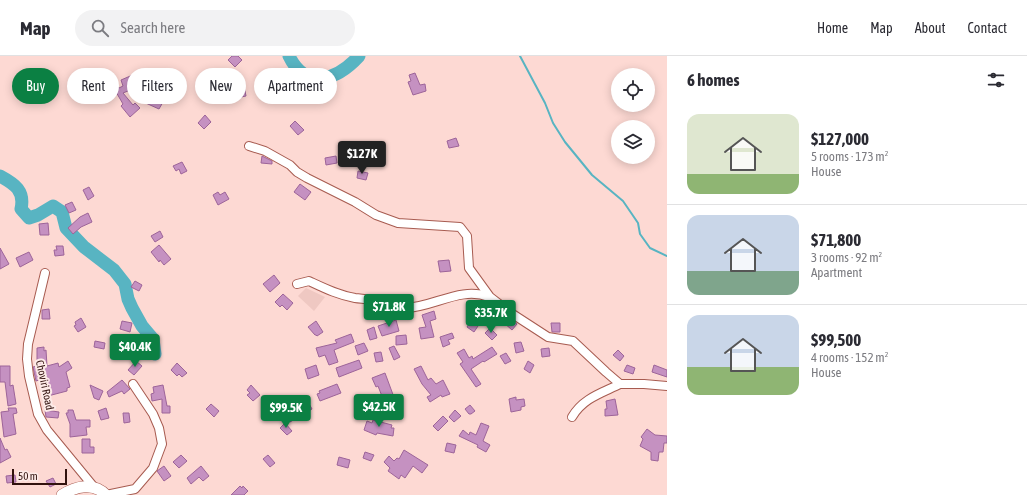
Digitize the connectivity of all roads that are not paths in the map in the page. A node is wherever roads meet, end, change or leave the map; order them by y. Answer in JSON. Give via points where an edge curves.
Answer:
{"nodes":[{"id":1,"x":249,"y":146,"type":"dead end"},
{"id":2,"x":45,"y":273,"type":"dead end"},
{"id":3,"x":297,"y":284,"type":"dead end"},
{"id":4,"x":490,"y":297,"type":"junction"},
{"id":5,"x":133,"y":384,"type":"dead end"},
{"id":6,"x":620,"y":384,"type":"junction"},
{"id":7,"x":667,"y":386,"type":"edge"},
{"id":8,"x":572,"y":417,"type":"dead end"},
{"id":9,"x":93,"y":486,"type":"junction"},
{"id":10,"x":62,"y":495,"type":"edge"},
{"id":11,"x":106,"y":495,"type":"edge"}],
"edges":[{"from":1,"to":4,"type":"street","via":[[290,165],[307,178],[376,215],[398,223],[460,227],[467,236],[469,268]]},
{"from":2,"to":9,"type":"street","name":"Choviri Road","via":[[28,344],[29,376],[38,414],[47,430]]},
{"from":3,"to":4,"type":"street","via":[[309,281],[335,293],[375,300],[397,308],[420,306],[470,293]]},
{"from":4,"to":6,"type":"street","via":[[548,337],[573,341]]},
{"from":5,"to":11,"type":"street","via":[[153,414],[162,444],[153,468],[135,489]]},
{"from":6,"to":7,"type":"street"},
{"from":6,"to":8,"type":"street","via":[[589,399],[578,407]]},
{"from":9,"to":10,"type":"street"},
{"from":9,"to":11,"type":"street"}]}
